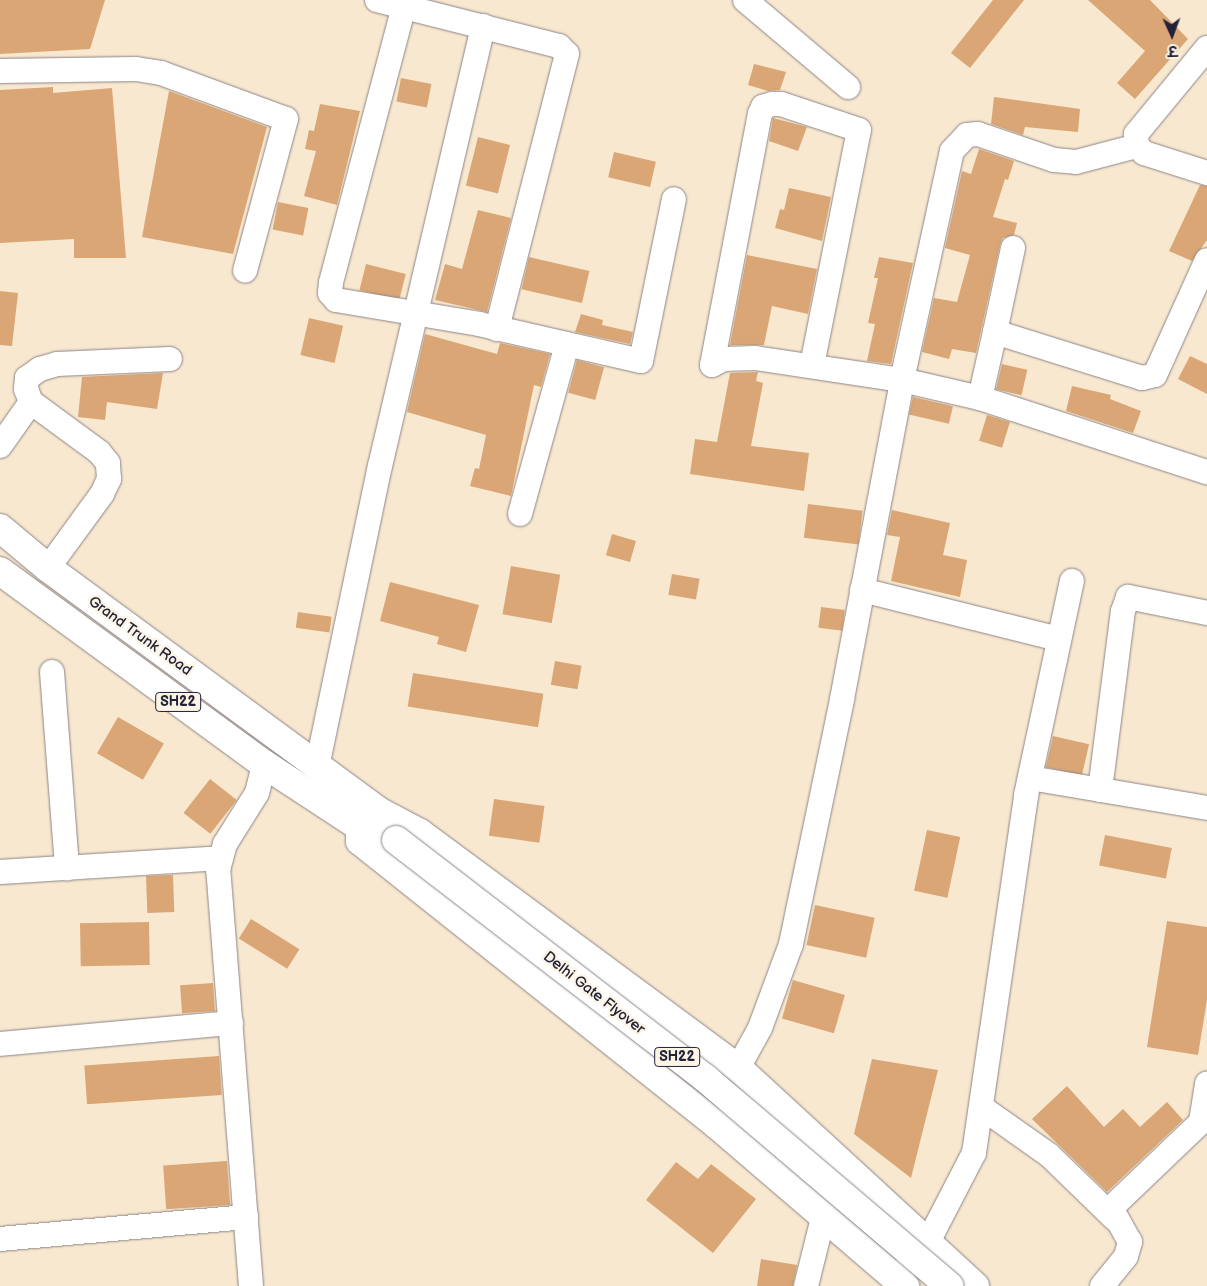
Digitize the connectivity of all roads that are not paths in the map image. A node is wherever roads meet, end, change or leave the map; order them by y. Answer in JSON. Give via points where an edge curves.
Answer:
{"nodes":[{"id":1,"x":377,"y":0,"type":"edge"},
{"id":2,"x":745,"y":0,"type":"edge"},
{"id":3,"x":404,"y":6,"type":"junction"},
{"id":4,"x":483,"y":26,"type":"junction"},
{"id":5,"x":1207,"y":48,"type":"edge"},
{"id":6,"x":0,"y":71,"type":"edge"},
{"id":7,"x":848,"y":87,"type":"dead end"},
{"id":8,"x":1137,"y":146,"type":"junction"},
{"id":9,"x":1207,"y":173,"type":"edge"},
{"id":10,"x":674,"y":199,"type":"dead end"},
{"id":11,"x":1013,"y":248,"type":"dead end"},
{"id":12,"x":1207,"y":260,"type":"edge"},
{"id":13,"x":245,"y":271,"type":"dead end"},
{"id":14,"x":417,"y":312,"type":"junction"},
{"id":15,"x":497,"y":328,"type":"junction"},
{"id":16,"x":995,"y":332,"type":"junction"},
{"id":17,"x":567,"y":344,"type":"junction"},
{"id":18,"x":170,"y":359,"type":"dead end"},
{"id":19,"x":812,"y":365,"type":"junction"},
{"id":20,"x":902,"y":380,"type":"junction"},
{"id":21,"x":980,"y":398,"type":"junction"},
{"id":22,"x":31,"y":402,"type":"junction"},
{"id":23,"x":0,"y":446,"type":"edge"},
{"id":24,"x":1207,"y":472,"type":"edge"},
{"id":25,"x":520,"y":514,"type":"dead end"},
{"id":26,"x":3,"y":531,"type":"edge"},
{"id":27,"x":48,"y":568,"type":"junction"},
{"id":28,"x":0,"y":571,"type":"edge"},
{"id":29,"x":1072,"y":581,"type":"dead end"},
{"id":30,"x":862,"y":590,"type":"junction"},
{"id":31,"x":1207,"y":613,"type":"edge"},
{"id":32,"x":1059,"y":639,"type":"junction"},
{"id":33,"x":52,"y":672,"type":"dead end"},
{"id":34,"x":264,"y":764,"type":"junction"},
{"id":35,"x":318,"y":766,"type":"junction"},
{"id":36,"x":1030,"y":778,"type":"junction"},
{"id":37,"x":1100,"y":790,"type":"junction"},
{"id":38,"x":1207,"y":808,"type":"edge"},
{"id":39,"x":370,"y":820,"type":"junction"},
{"id":40,"x":221,"y":858,"type":"junction"},
{"id":41,"x":67,"y":868,"type":"junction"},
{"id":42,"x":0,"y":872,"type":"edge"},
{"id":43,"x":231,"y":1023,"type":"junction"},
{"id":44,"x":0,"y":1044,"type":"edge"},
{"id":45,"x":738,"y":1068,"type":"junction"},
{"id":46,"x":1207,"y":1083,"type":"edge"},
{"id":47,"x":981,"y":1107,"type":"junction"},
{"id":48,"x":824,"y":1214,"type":"junction"},
{"id":49,"x":246,"y":1216,"type":"junction"},
{"id":50,"x":1114,"y":1218,"type":"junction"},
{"id":51,"x":0,"y":1239,"type":"edge"},
{"id":52,"x":929,"y":1240,"type":"junction"},
{"id":53,"x":901,"y":1282,"type":"edge"},
{"id":54,"x":251,"y":1286,"type":"edge"},
{"id":55,"x":806,"y":1286,"type":"edge"},
{"id":56,"x":949,"y":1286,"type":"edge"},
{"id":57,"x":975,"y":1286,"type":"edge"},
{"id":58,"x":1102,"y":1286,"type":"edge"}],
"edges":[{"from":1,"to":3,"type":"street"},
{"from":2,"to":7,"type":"street"},
{"from":3,"to":4,"type":"street"},
{"from":3,"to":14,"type":"street","via":[[330,292],[343,304]]},
{"from":4,"to":14,"type":"street"},
{"from":4,"to":15,"type":"street","via":[[559,46],[567,54]]},
{"from":5,"to":8,"type":"street","via":[[1140,127],[1136,134]]},
{"from":6,"to":13,"type":"street","via":[[109,67],[144,70],[286,119]]},
{"from":8,"to":9,"type":"street","via":[[1144,153]]},
{"from":8,"to":20,"type":"street","via":[[1117,154],[1076,162],[1054,160],[978,134],[967,135],[957,142],[952,150]]},
{"from":10,"to":17,"type":"street","via":[[641,361]]},
{"from":11,"to":16,"type":"street"},
{"from":12,"to":16,"type":"street","via":[[1155,375],[1149,378]]},
{"from":14,"to":15,"type":"street"},
{"from":14,"to":35,"type":"street","via":[[346,619]]},
{"from":15,"to":17,"type":"street"},
{"from":16,"to":21,"type":"street"},
{"from":17,"to":25,"type":"street"},
{"from":18,"to":22,"type":"street","via":[[57,364],[40,369],[27,378],[26,389]]},
{"from":19,"to":19,"type":"street","via":[[739,358],[712,365],[760,114],[763,107],[772,104],[781,104],[859,130]]},
{"from":19,"to":20,"type":"street"},
{"from":20,"to":21,"type":"street"},
{"from":20,"to":30,"type":"street"},
{"from":21,"to":24,"type":"street"},
{"from":22,"to":23,"type":"street"},
{"from":22,"to":27,"type":"street","via":[[99,452],[108,463],[109,479],[102,494]]},
{"from":26,"to":27,"type":"main road","name":"Grand Trunk Road"},
{"from":27,"to":35,"type":"main road","name":"Grand Trunk Road"},
{"from":28,"to":34,"type":"main road","name":"Grand Trunk Road","number":"SH22"},
{"from":29,"to":32,"type":"street"},
{"from":30,"to":32,"type":"street"},
{"from":30,"to":45,"type":"street","via":[[791,944],[760,1028]]},
{"from":31,"to":37,"type":"street","via":[[1128,597]]},
{"from":32,"to":36,"type":"street"},
{"from":33,"to":41,"type":"street"},
{"from":34,"to":39,"type":"main road","name":"Grand Trunk Road","number":"SH22"},
{"from":34,"to":40,"type":"street","via":[[257,793],[225,844]]},
{"from":35,"to":39,"type":"main road","name":"Grand Trunk Road"},
{"from":36,"to":37,"type":"street"},
{"from":36,"to":47,"type":"street"},
{"from":37,"to":38,"type":"street"},
{"from":39,"to":45,"type":"main road","via":[[400,819]]},
{"from":39,"to":48,"type":"main road","via":[[360,841]]},
{"from":39,"to":56,"type":"main road","name":"Delhi Gate Flyover","number":"SH22","bridge":true,"via":[[705,1078]]},
{"from":40,"to":41,"type":"street"},
{"from":40,"to":43,"type":"street","via":[[218,870]]},
{"from":41,"to":42,"type":"street"},
{"from":43,"to":44,"type":"street"},
{"from":43,"to":49,"type":"street"},
{"from":45,"to":52,"type":"main road"},
{"from":46,"to":50,"type":"street","via":[[1201,1122],[1111,1208]]},
{"from":47,"to":50,"type":"street","via":[[1049,1155]]},
{"from":47,"to":52,"type":"street","via":[[968,1170]]},
{"from":48,"to":53,"type":"main road"},
{"from":48,"to":55,"type":"street"},
{"from":49,"to":51,"type":"street"},
{"from":49,"to":54,"type":"street"},
{"from":50,"to":58,"type":"street","via":[[1130,1242],[1126,1256]]},
{"from":52,"to":53,"type":"street"},
{"from":52,"to":57,"type":"main road"}]}
